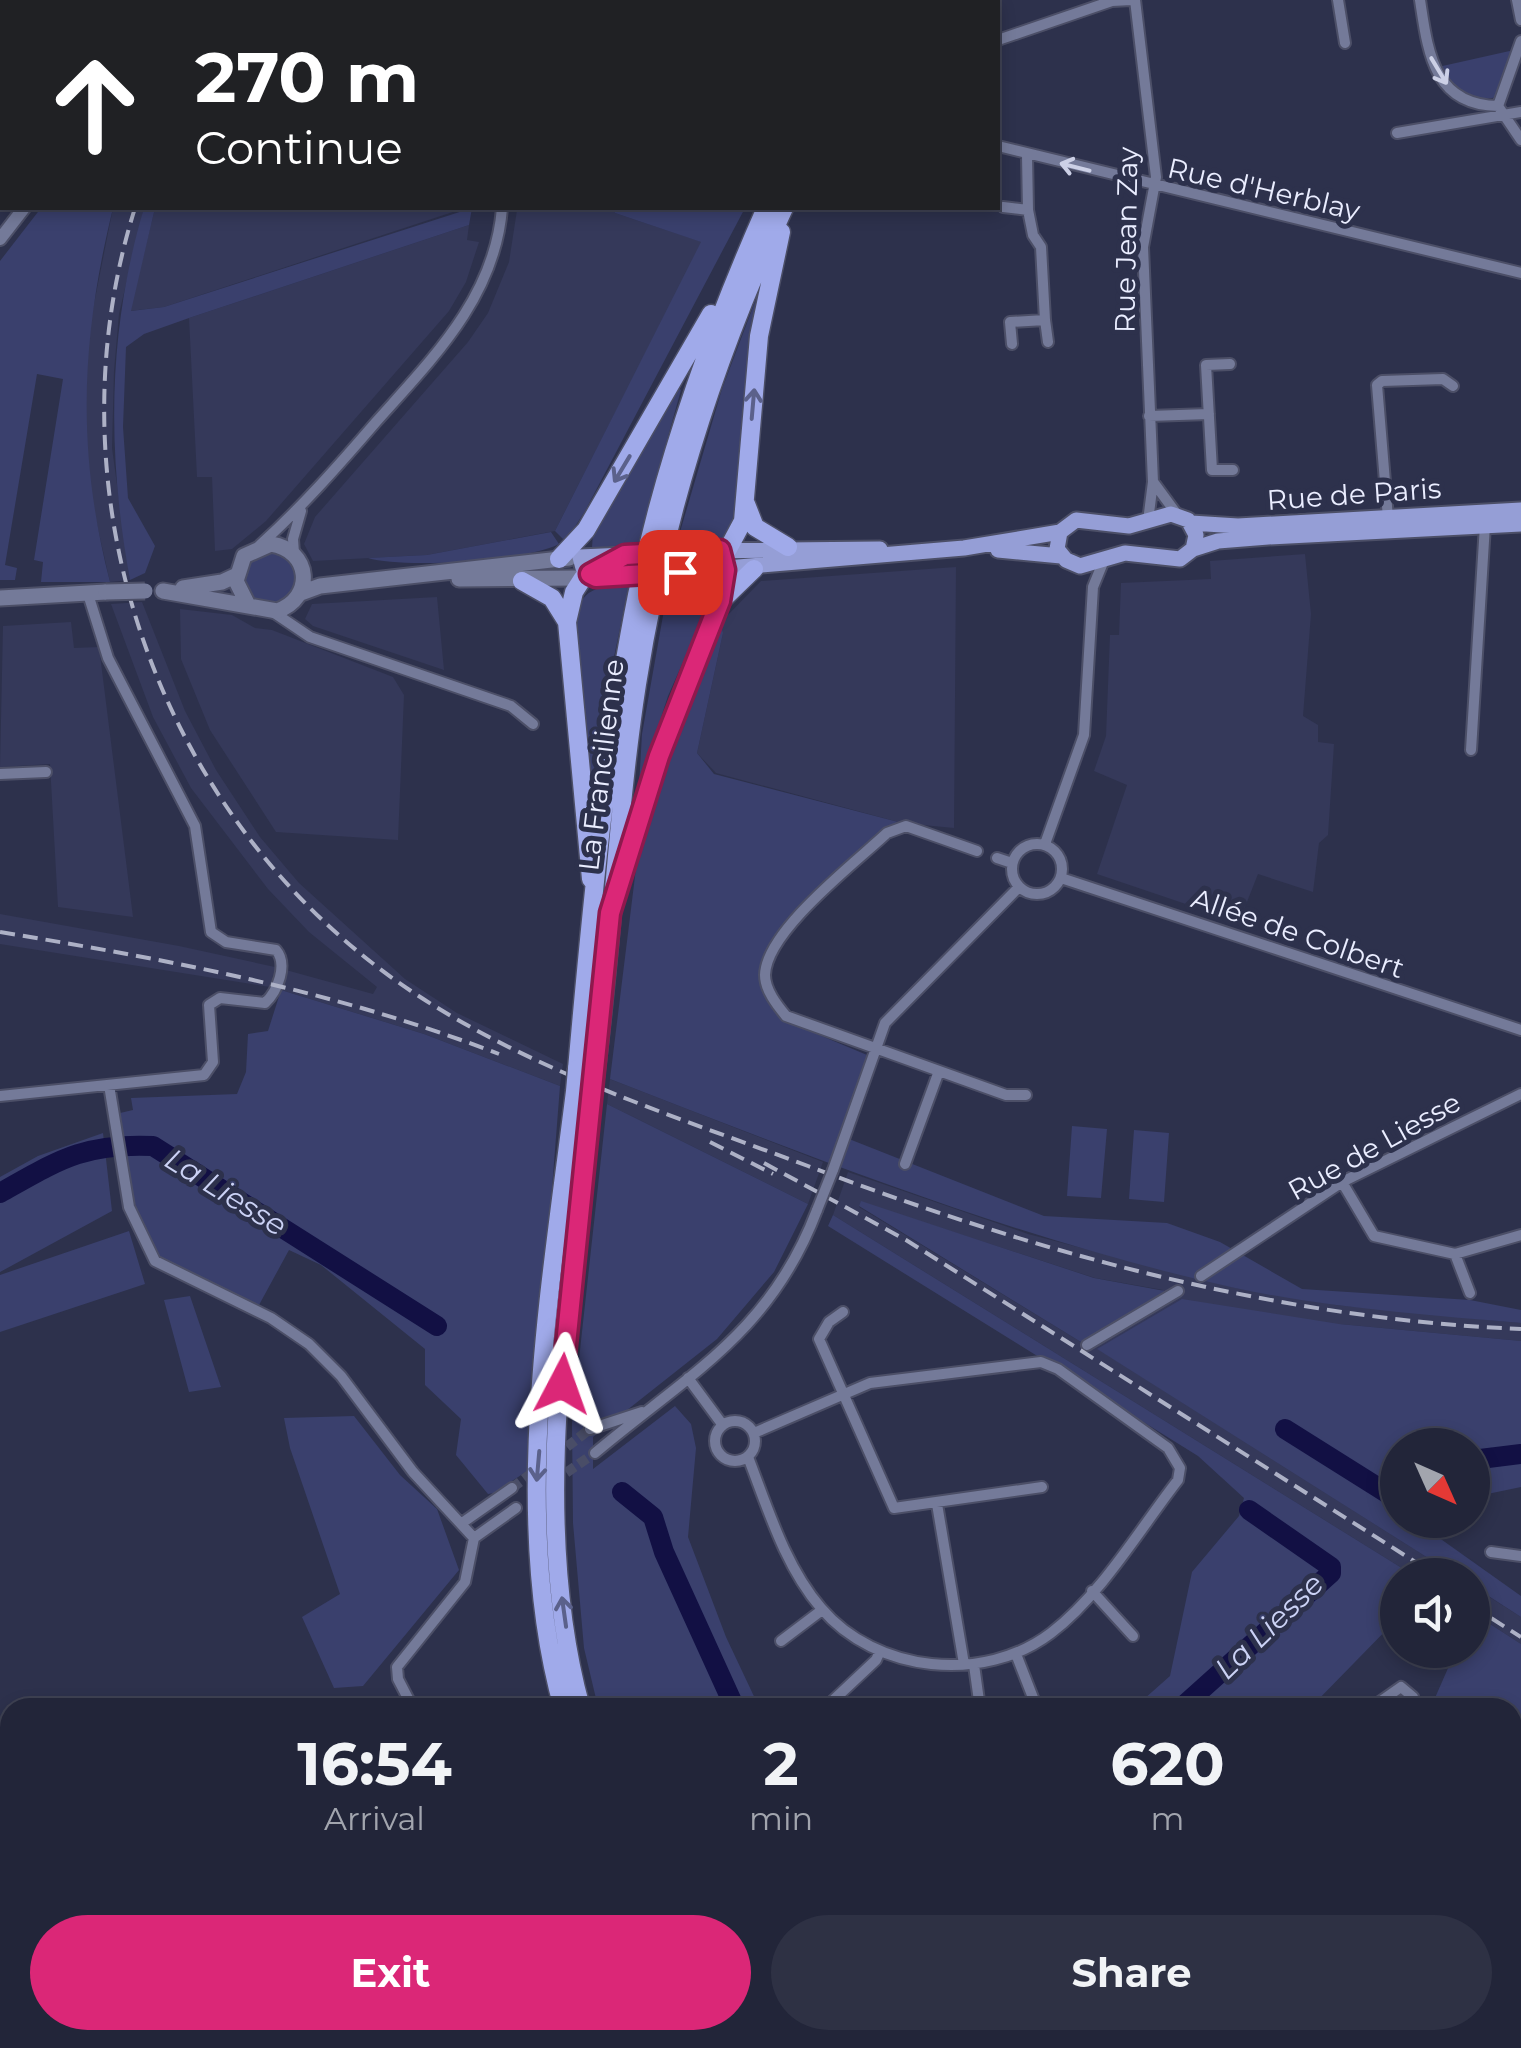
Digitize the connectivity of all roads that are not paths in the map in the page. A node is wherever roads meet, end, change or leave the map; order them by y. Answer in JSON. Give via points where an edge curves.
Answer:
{"nodes":[{"id":1,"x":1133,"y":0,"type":"edge"},
{"id":2,"x":1338,"y":0,"type":"edge"},
{"id":3,"x":1420,"y":0,"type":"edge"},
{"id":4,"x":1518,"y":0,"type":"edge"},
{"id":5,"x":1113,"y":1,"type":"edge"},
{"id":6,"x":1521,"y":20,"type":"edge"},
{"id":7,"x":1000,"y":39,"type":"edge"},
{"id":8,"x":1521,"y":41,"type":"edge"},
{"id":9,"x":1345,"y":43,"type":"dead end"},
{"id":10,"x":1501,"y":111,"type":"junction"},
{"id":11,"x":1521,"y":112,"type":"edge"},
{"id":12,"x":1397,"y":134,"type":"dead end"},
{"id":13,"x":1521,"y":140,"type":"edge"},
{"id":14,"x":1000,"y":147,"type":"edge"},
{"id":15,"x":1028,"y":155,"type":"junction"},
{"id":16,"x":1154,"y":187,"type":"junction"},
{"id":17,"x":1004,"y":207,"type":"dead end"},
{"id":18,"x":22,"y":210,"type":"edge"},
{"id":19,"x":502,"y":210,"type":"edge"},
{"id":20,"x":765,"y":210,"type":"edge"},
{"id":21,"x":784,"y":210,"type":"edge"},
{"id":22,"x":785,"y":210,"type":"edge"},
{"id":23,"x":1028,"y":210,"type":"junction"},
{"id":24,"x":0,"y":240,"type":"edge"},
{"id":25,"x":746,"y":252,"type":"junction"},
{"id":26,"x":1521,"y":273,"type":"edge"},
{"id":27,"x":1044,"y":320,"type":"junction"},
{"id":28,"x":1048,"y":342,"type":"dead end"},
{"id":29,"x":1012,"y":344,"type":"dead end"},
{"id":30,"x":1230,"y":364,"type":"dead end"},
{"id":31,"x":1453,"y":386,"type":"dead end"},
{"id":32,"x":1209,"y":414,"type":"junction"},
{"id":33,"x":1148,"y":416,"type":"junction"},
{"id":34,"x":1233,"y":470,"type":"dead end"},
{"id":35,"x":1153,"y":482,"type":"junction"},
{"id":36,"x":745,"y":501,"type":"junction"},
{"id":37,"x":303,"y":506,"type":"junction"},
{"id":38,"x":1521,"y":510,"type":"edge"},
{"id":39,"x":1176,"y":514,"type":"junction"},
{"id":40,"x":1388,"y":518,"type":"junction"},
{"id":41,"x":1148,"y":522,"type":"junction"},
{"id":42,"x":1191,"y":523,"type":"junction"},
{"id":43,"x":1521,"y":524,"type":"edge"},
{"id":44,"x":1485,"y":525,"type":"junction"},
{"id":45,"x":586,"y":530,"type":"junction"},
{"id":46,"x":1060,"y":532,"type":"junction"},
{"id":47,"x":260,"y":545,"type":"junction"},
{"id":48,"x":788,"y":548,"type":"junction"},
{"id":49,"x":964,"y":548,"type":"junction"},
{"id":50,"x":1193,"y":550,"type":"junction"},
{"id":51,"x":904,"y":551,"type":"junction"},
{"id":52,"x":724,"y":556,"type":"junction"},
{"id":53,"x":1107,"y":556,"type":"junction"},
{"id":54,"x":559,"y":558,"type":"junction"},
{"id":55,"x":298,"y":560,"type":"junction"},
{"id":56,"x":1068,"y":560,"type":"junction"},
{"id":57,"x":694,"y":565,"type":"junction"},
{"id":58,"x":595,"y":569,"type":"junction"},
{"id":59,"x":754,"y":569,"type":"junction"},
{"id":60,"x":236,"y":574,"type":"junction"},
{"id":61,"x":430,"y":577,"type":"junction"},
{"id":62,"x":376,"y":580,"type":"junction"},
{"id":63,"x":522,"y":581,"type":"junction"},
{"id":64,"x":1093,"y":587,"type":"junction"},
{"id":65,"x":163,"y":591,"type":"junction"},
{"id":66,"x":88,"y":594,"type":"junction"},
{"id":67,"x":298,"y":597,"type":"junction"},
{"id":68,"x":0,"y":598,"type":"edge"},
{"id":69,"x":720,"y":601,"type":"junction"},
{"id":70,"x":247,"y":603,"type":"junction"},
{"id":71,"x":273,"y":612,"type":"junction"},
{"id":72,"x":568,"y":622,"type":"junction"},
{"id":73,"x":292,"y":624,"type":"junction"},
{"id":74,"x":533,"y":724,"type":"dead end"},
{"id":75,"x":1471,"y":750,"type":"dead end"},
{"id":76,"x":46,"y":772,"type":"dead end"},
{"id":77,"x":0,"y":774,"type":"edge"},
{"id":78,"x":1044,"y":844,"type":"junction"},
{"id":79,"x":977,"y":850,"type":"dead end"},
{"id":80,"x":997,"y":858,"type":"dead end"},
{"id":81,"x":1012,"y":863,"type":"junction"},
{"id":82,"x":1061,"y":878,"type":"junction"},
{"id":83,"x":1019,"y":887,"type":"junction"},
{"id":84,"x":602,"y":916,"type":"junction"},
{"id":85,"x":1521,"y":1030,"type":"edge"},
{"id":86,"x":878,"y":1047,"type":"junction"},
{"id":87,"x":938,"y":1072,"type":"junction"},
{"id":88,"x":110,"y":1085,"type":"junction"},
{"id":89,"x":583,"y":1094,"type":"junction"},
{"id":90,"x":1521,"y":1094,"type":"edge"},
{"id":91,"x":1026,"y":1095,"type":"dead end"},
{"id":92,"x":0,"y":1096,"type":"edge"},
{"id":93,"x":906,"y":1164,"type":"dead end"},
{"id":94,"x":1342,"y":1182,"type":"junction"},
{"id":95,"x":1521,"y":1235,"type":"edge"},
{"id":96,"x":1455,"y":1254,"type":"junction"},
{"id":97,"x":1201,"y":1276,"type":"dead end"},
{"id":98,"x":1178,"y":1291,"type":"dead end"},
{"id":99,"x":1470,"y":1293,"type":"dead end"},
{"id":100,"x":843,"y":1312,"type":"dead end"},
{"id":101,"x":1087,"y":1345,"type":"dead end"},
{"id":102,"x":688,"y":1378,"type":"junction"},
{"id":103,"x":844,"y":1393,"type":"junction"},
{"id":104,"x":647,"y":1410,"type":"junction"},
{"id":105,"x":722,"y":1424,"type":"junction"},
{"id":106,"x":590,"y":1430,"type":"tunnel mouth"},
{"id":107,"x":754,"y":1432,"type":"junction"},
{"id":108,"x":594,"y":1453,"type":"tunnel mouth"},
{"id":109,"x":748,"y":1458,"type":"junction"},
{"id":110,"x":1042,"y":1487,"type":"dead end"},
{"id":111,"x":512,"y":1488,"type":"tunnel mouth"},
{"id":112,"x":937,"y":1504,"type":"junction"},
{"id":113,"x":516,"y":1508,"type":"dead end"},
{"id":114,"x":462,"y":1523,"type":"junction"},
{"id":115,"x":474,"y":1538,"type":"junction"},
{"id":116,"x":1491,"y":1552,"type":"dead end"},
{"id":117,"x":1521,"y":1556,"type":"edge"},
{"id":118,"x":1092,"y":1591,"type":"junction"},
{"id":119,"x":822,"y":1610,"type":"junction"},
{"id":120,"x":1133,"y":1636,"type":"dead end"},
{"id":121,"x":781,"y":1641,"type":"dead end"},
{"id":122,"x":880,"y":1650,"type":"junction"},
{"id":123,"x":1016,"y":1654,"type":"junction"},
{"id":124,"x":969,"y":1665,"type":"junction"},
{"id":125,"x":1413,"y":1697,"type":"dead end"},
{"id":126,"x":408,"y":1698,"type":"edge"},
{"id":127,"x":561,"y":1698,"type":"edge"},
{"id":128,"x":579,"y":1698,"type":"edge"},
{"id":129,"x":836,"y":1698,"type":"edge"},
{"id":130,"x":977,"y":1698,"type":"edge"},
{"id":131,"x":1034,"y":1698,"type":"edge"},
{"id":132,"x":1385,"y":1698,"type":"edge"}],
"edges":[{"from":1,"to":5,"type":"street"},
{"from":1,"to":16,"type":"street","name":"Rue Jean Zay"},
{"from":2,"to":9,"type":"street"},
{"from":3,"to":10,"type":"street","one_way":true,"via":[[1428,52],[1444,81],[1465,102]]},
{"from":4,"to":6,"type":"street"},
{"from":5,"to":7,"type":"street"},
{"from":8,"to":10,"type":"street"},
{"from":10,"to":11,"type":"street"},
{"from":10,"to":12,"type":"street"},
{"from":10,"to":13,"type":"street"},
{"from":14,"to":15,"type":"street","name":"Rue d'Herblay"},
{"from":16,"to":15,"type":"street","name":"Rue d'Herblay","one_way":true},
{"from":15,"to":23,"type":"street"},
{"from":16,"to":26,"type":"street","name":"Rue d'Herblay"},
{"from":16,"to":33,"type":"street","name":"Rue Jean Zay","via":[[1143,247]]},
{"from":17,"to":23,"type":"street"},
{"from":18,"to":24,"type":"street"},
{"from":19,"to":37,"type":"street","via":[[493,258],[470,308]]},
{"from":20,"to":25,"type":"highway","name":"La Francilienne"},
{"from":21,"to":84,"type":"highway","name":"La Francilienne","via":[[729,335],[669,527]]},
{"from":36,"to":22,"type":"highway","one_way":true,"via":[[759,336]]},
{"from":23,"to":27,"type":"street","via":[[1041,247]]},
{"from":25,"to":45,"type":"highway","one_way":true},
{"from":25,"to":84,"type":"highway","name":"La Francilienne","via":[[685,415],[642,576],[618,710]]},
{"from":27,"to":28,"type":"street"},
{"from":27,"to":29,"type":"street","via":[[1010,322]]},
{"from":30,"to":32,"type":"street","via":[[1206,365]]},
{"from":31,"to":40,"type":"street","via":[[1443,379],[1377,385]]},
{"from":32,"to":33,"type":"street"},
{"from":32,"to":34,"type":"street","via":[[1212,470]]},
{"from":33,"to":35,"type":"street","name":"Rue Jean Zay"},
{"from":35,"to":39,"type":"street"},
{"from":35,"to":41,"type":"street","name":"Rue Jean Zay"},
{"from":36,"to":48,"type":"highway","via":[[755,527]]},
{"from":36,"to":52,"type":"highway","via":[[740,532]]},
{"from":37,"to":47,"type":"street"},
{"from":37,"to":55,"type":"street","via":[[292,539]]},
{"from":38,"to":40,"type":"main road","name":"Rue de Paris"},
{"from":39,"to":41,"type":"main road","name":"Rue de Paris"},
{"from":39,"to":42,"type":"main road","name":"Rue de Paris"},
{"from":40,"to":42,"type":"main road","name":"Rue de Paris"},
{"from":41,"to":46,"type":"main road","name":"Rue de Paris","via":[[1121,526],[1080,519]]},
{"from":42,"to":50,"type":"main road"},
{"from":43,"to":44,"type":"main road","name":"Rue de Paris"},
{"from":44,"to":50,"type":"main road","name":"Rue de Paris","via":[[1250,538]]},
{"from":44,"to":75,"type":"street"},
{"from":45,"to":54,"type":"highway"},
{"from":45,"to":58,"type":"highway"},
{"from":46,"to":49,"type":"main road","name":"Rue de Paris"},
{"from":46,"to":56,"type":"main road","via":[[1056,545]]},
{"from":47,"to":55,"type":"main road","name":"Rue de Paris","via":[[278,544]]},
{"from":47,"to":60,"type":"main road","via":[[244,556]]},
{"from":48,"to":51,"type":"main road","name":"Rue de Paris"},
{"from":48,"to":52,"type":"main road","name":"Rue de Paris"},
{"from":49,"to":51,"type":"main road","name":"Rue de Paris"},
{"from":49,"to":56,"type":"main road","name":"Rue de Paris"},
{"from":50,"to":53,"type":"main road","name":"Rue de Paris","via":[[1172,561],[1132,552]]},
{"from":51,"to":59,"type":"main road","name":"Rue de Paris"},
{"from":52,"to":57,"type":"main road","name":"Rue de Paris"},
{"from":52,"to":59,"type":"main road","name":"Rue de Paris"},
{"from":52,"to":69,"type":"highway"},
{"from":53,"to":56,"type":"main road","name":"Rue de Paris"},
{"from":53,"to":64,"type":"street"},
{"from":54,"to":58,"type":"main road","name":"Rue de Paris"},
{"from":54,"to":61,"type":"main road","name":"Rue de Paris"},
{"from":55,"to":62,"type":"main road","name":"Rue de Paris","via":[[318,577]]},
{"from":55,"to":67,"type":"main road"},
{"from":56,"to":64,"type":"street"},
{"from":57,"to":58,"type":"main road","name":"Rue de Paris","bridge":true},
{"from":57,"to":58,"type":"main road","name":"Rue de Paris","bridge":true,"via":[[625,555]]},
{"from":58,"to":63,"type":"main road","name":"Rue de Paris"},
{"from":58,"to":72,"type":"highway","via":[[574,592]]},
{"from":59,"to":69,"type":"highway"},
{"from":60,"to":65,"type":"main road"},
{"from":60,"to":70,"type":"main road"},
{"from":61,"to":62,"type":"main road","name":"Rue de Paris"},
{"from":61,"to":63,"type":"main road","name":"Rue de Paris"},
{"from":62,"to":67,"type":"main road","name":"Rue de Paris"},
{"from":63,"to":72,"type":"highway","via":[[552,598]]},
{"from":64,"to":78,"type":"street","via":[[1084,735]]},
{"from":65,"to":66,"type":"main road","bridge":true},
{"from":65,"to":70,"type":"main road"},
{"from":66,"to":68,"type":"main road"},
{"from":66,"to":88,"type":"street","via":[[108,658],[195,826],[210,932],[282,957],[276,988],[265,1003],[220,998],[209,1005],[213,1062],[204,1075]]},
{"from":67,"to":71,"type":"main road","name":"Rue de Paris"},
{"from":67,"to":73,"type":"street"},
{"from":69,"to":84,"type":"highway"},
{"from":70,"to":71,"type":"main road"},
{"from":71,"to":73,"type":"street"},
{"from":72,"to":84,"type":"highway"},
{"from":73,"to":74,"type":"street","via":[[310,638],[511,706]]},
{"from":76,"to":77,"type":"street"},
{"from":78,"to":81,"type":"street","via":[[1025,846]]},
{"from":78,"to":82,"type":"street","via":[[1061,860]]},
{"from":79,"to":86,"type":"street","via":[[906,826],[886,833],[777,940],[766,975],[786,1016]]},
{"from":80,"to":81,"type":"street"},
{"from":81,"to":83,"type":"street"},
{"from":82,"to":83,"type":"street","via":[[1041,894]]},
{"from":82,"to":85,"type":"street","name":"Allée de Colbert"},
{"from":83,"to":86,"type":"street","via":[[893,1012]]},
{"from":84,"to":89,"type":"highway","name":"La Francilienne","bridge":true},
{"from":86,"to":87,"type":"street"},
{"from":86,"to":102,"type":"street","bridge":true,"via":[[805,1242],[747,1329]]},
{"from":87,"to":91,"type":"street","via":[[1006,1095]]},
{"from":87,"to":93,"type":"street"},
{"from":88,"to":92,"type":"street"},
{"from":88,"to":114,"type":"street","via":[[128,1207],[155,1260],[309,1344]]},
{"from":89,"to":127,"type":"highway","name":"La Francilienne","one_way":true,"via":[[554,1267],[535,1499]]},
{"from":128,"to":89,"type":"highway","name":"La Francilienne","one_way":true,"via":[[556,1557]]},
{"from":90,"to":94,"type":"street","name":"Rue de Liesse"},
{"from":94,"to":96,"type":"street","via":[[1374,1236]]},
{"from":94,"to":97,"type":"street","name":"Rue de Liesse"},
{"from":95,"to":96,"type":"street"},
{"from":96,"to":99,"type":"street"},
{"from":98,"to":101,"type":"street"},
{"from":100,"to":103,"type":"street","via":[[819,1339]]},
{"from":102,"to":104,"type":"street"},
{"from":102,"to":105,"type":"street"},
{"from":103,"to":107,"type":"street"},
{"from":103,"to":112,"type":"street","via":[[894,1508]]},
{"from":103,"to":118,"type":"street","via":[[870,1383],[1042,1362],[1168,1448],[1180,1468],[1178,1480]]},
{"from":104,"to":106,"type":"street"},
{"from":104,"to":108,"type":"street"},
{"from":105,"to":107,"type":"street"},
{"from":105,"to":109,"type":"street","via":[[714,1446]]},
{"from":107,"to":109,"type":"street","via":[[756,1448]]},
{"from":109,"to":119,"type":"street","via":[[787,1556]]},
{"from":110,"to":112,"type":"street"},
{"from":111,"to":114,"type":"street"},
{"from":112,"to":124,"type":"street"},
{"from":113,"to":115,"type":"street"},
{"from":114,"to":115,"type":"street"},
{"from":115,"to":126,"type":"street","via":[[464,1582],[397,1668]]},
{"from":116,"to":117,"type":"street"},
{"from":118,"to":120,"type":"street"},
{"from":118,"to":123,"type":"street","via":[[1051,1633]]},
{"from":119,"to":121,"type":"street"},
{"from":119,"to":122,"type":"street"},
{"from":122,"to":124,"type":"street","via":[[911,1662]]},
{"from":122,"to":129,"type":"street"},
{"from":123,"to":124,"type":"street"},
{"from":123,"to":131,"type":"street"},
{"from":124,"to":130,"type":"street"},
{"from":125,"to":132,"type":"street","via":[[1401,1687]]}]}
